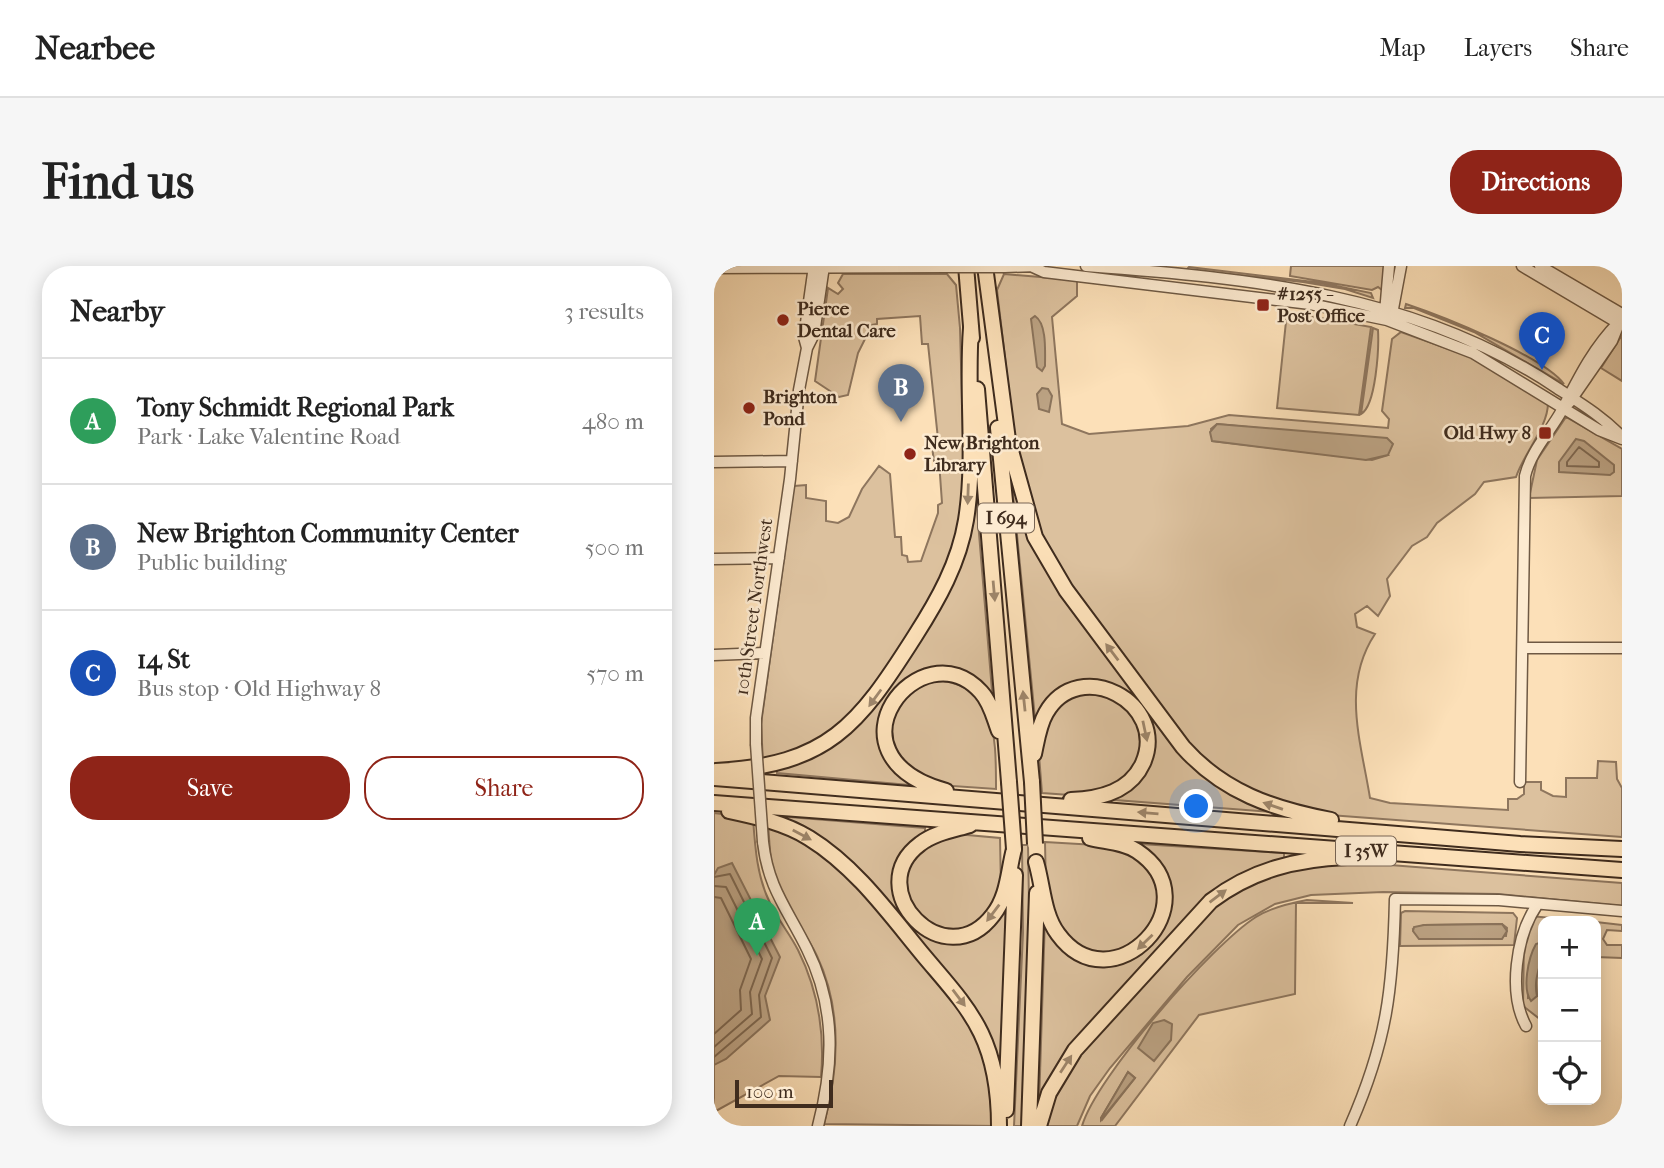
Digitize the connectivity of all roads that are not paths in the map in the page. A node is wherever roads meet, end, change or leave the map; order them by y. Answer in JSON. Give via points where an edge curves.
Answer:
{"nodes":[{"id":1,"x":819,"y":266,"type":"edge"},
{"id":2,"x":966,"y":266,"type":"edge"},
{"id":3,"x":984,"y":266,"type":"edge"},
{"id":4,"x":1086,"y":266,"type":"edge"},
{"id":5,"x":1389,"y":266,"type":"edge"},
{"id":6,"x":1401,"y":266,"type":"edge"},
{"id":7,"x":1522,"y":266,"type":"edge"},
{"id":8,"x":946,"y":267,"type":"edge"},
{"id":9,"x":1004,"y":267,"type":"edge"},
{"id":10,"x":1035,"y":267,"type":"edge"},
{"id":11,"x":714,"y":268,"type":"edge"},
{"id":12,"x":1536,"y":268,"type":"edge"},
{"id":13,"x":1174,"y":270,"type":"edge"},
{"id":14,"x":1172,"y":288,"type":"junction"},
{"id":15,"x":1383,"y":308,"type":"junction"},
{"id":16,"x":1394,"y":311,"type":"junction"},
{"id":17,"x":1621,"y":318,"type":"edge"},
{"id":18,"x":1387,"y":320,"type":"junction"},
{"id":19,"x":971,"y":328,"type":"junction"},
{"id":20,"x":1571,"y":397,"type":"junction"},
{"id":21,"x":1563,"y":408,"type":"junction"},
{"id":22,"x":1622,"y":438,"type":"edge"},
{"id":23,"x":792,"y":461,"type":"junction"},
{"id":24,"x":714,"y":462,"type":"edge"},
{"id":25,"x":779,"y":558,"type":"junction"},
{"id":26,"x":714,"y":559,"type":"edge"},
{"id":27,"x":1523,"y":648,"type":"junction"},
{"id":28,"x":1622,"y":648,"type":"edge"},
{"id":29,"x":765,"y":653,"type":"junction"},
{"id":30,"x":714,"y":655,"type":"edge"},
{"id":31,"x":1007,"y":761,"type":"junction"},
{"id":32,"x":714,"y":771,"type":"edge"},
{"id":33,"x":1032,"y":775,"type":"junction"},
{"id":34,"x":714,"y":778,"type":"edge"},
{"id":35,"x":1520,"y":782,"type":"dead end"},
{"id":36,"x":999,"y":802,"type":"junction"},
{"id":37,"x":714,"y":803,"type":"edge"},
{"id":38,"x":1024,"y":803,"type":"junction"},
{"id":39,"x":714,"y":808,"type":"edge"},
{"id":40,"x":978,"y":822,"type":"junction"},
{"id":41,"x":1055,"y":828,"type":"junction"},
{"id":42,"x":1460,"y":839,"type":"junction"},
{"id":43,"x":1014,"y":849,"type":"junction"},
{"id":44,"x":1622,"y":849,"type":"edge"},
{"id":45,"x":1036,"y":862,"type":"junction"},
{"id":46,"x":1509,"y":862,"type":"junction"},
{"id":47,"x":1622,"y":870,"type":"edge"},
{"id":48,"x":1537,"y":905,"type":"junction"},
{"id":49,"x":1622,"y":911,"type":"edge"},
{"id":50,"x":1527,"y":1026,"type":"dead end"},
{"id":51,"x":818,"y":1126,"type":"edge"},
{"id":52,"x":999,"y":1126,"type":"edge"},
{"id":53,"x":1005,"y":1126,"type":"edge"},
{"id":54,"x":1029,"y":1126,"type":"edge"},
{"id":55,"x":1039,"y":1126,"type":"edge"},
{"id":56,"x":1350,"y":1126,"type":"edge"}],
"edges":[{"from":1,"to":8,"type":"street"},
{"from":1,"to":11,"type":"street"},
{"from":1,"to":23,"type":"street","name":"10th Street Northwest","via":[[804,337],[807,348]]},
{"from":2,"to":19,"type":"highway","number":"I 694"},
{"from":33,"to":3,"type":"highway","number":"I 694","one_way":true},
{"from":42,"to":3,"type":"highway","one_way":true,"via":[[1342,822],[1269,805],[1218,779],[1183,747],[1072,599],[1035,537],[1008,440]]},
{"from":4,"to":13,"type":"street"},
{"from":5,"to":15,"type":"street"},
{"from":6,"to":16,"type":"street"},
{"from":7,"to":12,"type":"street"},
{"from":8,"to":9,"type":"street","bridge":true},
{"from":9,"to":10,"type":"street"},
{"from":10,"to":14,"type":"street","via":[[1044,272]]},
{"from":12,"to":17,"type":"street"},
{"from":13,"to":14,"type":"street"},
{"from":13,"to":15,"type":"street"},
{"from":14,"to":18,"type":"street","via":[[1310,304]]},
{"from":15,"to":16,"type":"street"},
{"from":15,"to":18,"type":"street"},
{"from":16,"to":18,"type":"street"},
{"from":16,"to":20,"type":"street","via":[[1488,346]]},
{"from":17,"to":20,"type":"street","via":[[1612,341]]},
{"from":18,"to":21,"type":"street","via":[[1473,354]]},
{"from":19,"to":31,"type":"highway","number":"I 694","one_way":true},
{"from":19,"to":32,"type":"highway","one_way":true,"via":[[966,522],[954,565],[933,607],[874,699],[843,731],[781,763]]},
{"from":20,"to":21,"type":"street"},
{"from":20,"to":22,"type":"street"},
{"from":21,"to":22,"type":"street"},
{"from":21,"to":27,"type":"street","via":[[1530,461],[1523,488]]},
{"from":23,"to":24,"type":"street"},
{"from":23,"to":25,"type":"street","name":"10th Street Northwest"},
{"from":25,"to":26,"type":"street"},
{"from":25,"to":29,"type":"street","name":"10th Street Northwest"},
{"from":27,"to":28,"type":"street"},
{"from":27,"to":35,"type":"street"},
{"from":29,"to":30,"type":"street"},
{"from":29,"to":51,"type":"street","name":"10th Street Northwest","bridge":true,"via":[[756,744],[763,842],[774,892],[807,948],[826,1006],[830,1066]]},
{"from":31,"to":36,"type":"highway","via":[[987,701],[961,678],[920,679],[900,691],[891,706],[886,740],[904,773],[934,788]]},
{"from":31,"to":43,"type":"highway","number":"I 694","bridge":true},
{"from":33,"to":38,"type":"highway","one_way":true,"via":[[1045,714],[1054,701],[1072,690],[1090,686],[1112,690],[1133,705],[1144,723],[1146,754],[1128,785],[1097,797]]},
{"from":33,"to":45,"type":"highway","number":"I 694","bridge":true},
{"from":34,"to":36,"type":"highway","number":"I 35W"},
{"from":36,"to":38,"type":"highway","number":"I 35W"},
{"from":37,"to":40,"type":"highway","number":"I 35W"},
{"from":42,"to":38,"type":"highway","number":"I 35W","one_way":true},
{"from":39,"to":52,"type":"highway","one_way":true,"via":[[768,820],[802,834],[862,883],[975,1022],[995,1074]]},
{"from":40,"to":41,"type":"highway","number":"I 35W"},
{"from":43,"to":40,"type":"highway","one_way":true,"via":[[1004,896],[985,924],[973,932],[951,936],[921,926],[907,910],[901,889],[901,874],[910,854],[929,838]]},
{"from":41,"to":45,"type":"highway","one_way":true,"via":[[1128,847],[1149,861],[1164,897],[1153,935],[1123,956],[1103,958],[1078,952],[1053,926]]},
{"from":41,"to":46,"type":"highway","number":"I 35W"},
{"from":42,"to":44,"type":"highway","number":"I 35W"},
{"from":43,"to":53,"type":"highway","number":"I 694"},
{"from":45,"to":54,"type":"highway","number":"I 694"},
{"from":46,"to":47,"type":"highway","number":"I 35W"},
{"from":55,"to":46,"type":"highway","one_way":true,"via":[[1049,1093],[1075,1050],[1190,921],[1233,885],[1271,868],[1332,858]]},
{"from":48,"to":49,"type":"street"},
{"from":48,"to":50,"type":"street","via":[[1519,939],[1517,1009]]},
{"from":48,"to":56,"type":"street","via":[[1395,899],[1388,1013],[1376,1060]]}]}
